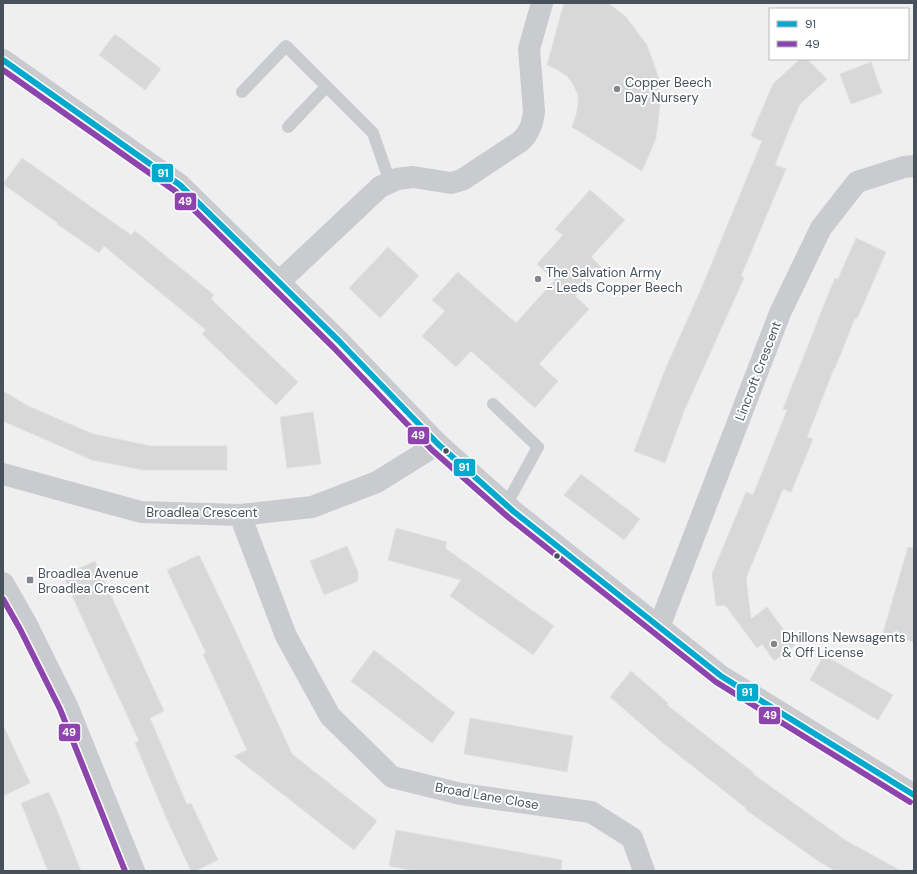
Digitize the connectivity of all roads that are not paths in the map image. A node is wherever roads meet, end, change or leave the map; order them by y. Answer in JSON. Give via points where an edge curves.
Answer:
{"nodes":[{"id":1,"x":542,"y":3,"type":"edge"},
{"id":2,"x":3,"y":60,"type":"edge"},
{"id":3,"x":326,"y":87,"type":"junction"},
{"id":4,"x":242,"y":92,"type":"dead end"},
{"id":5,"x":288,"y":126,"type":"dead end"},
{"id":6,"x":914,"y":166,"type":"edge"},
{"id":7,"x":390,"y":182,"type":"junction"},
{"id":8,"x":279,"y":282,"type":"junction"},
{"id":9,"x":493,"y":404,"type":"dead end"},
{"id":10,"x":438,"y":444,"type":"junction"},
{"id":11,"x":3,"y":474,"type":"edge"},
{"id":12,"x":506,"y":504,"type":"junction"},
{"id":13,"x":240,"y":515,"type":"junction"},
{"id":14,"x":3,"y":583,"type":"edge"},
{"id":15,"x":659,"y":627,"type":"junction"},
{"id":16,"x":913,"y":789,"type":"edge"},
{"id":17,"x":134,"y":871,"type":"edge"},
{"id":18,"x":644,"y":871,"type":"edge"}],
"edges":[{"from":1,"to":7,"type":"street","via":[[529,49],[534,111],[526,136],[462,180],[447,182],[413,177]]},
{"from":2,"to":8,"type":"street","via":[[180,185]]},
{"from":3,"to":4,"type":"lane","via":[[286,46]]},
{"from":3,"to":5,"type":"lane"},
{"from":3,"to":7,"type":"lane","via":[[373,133]]},
{"from":6,"to":15,"type":"street","name":"Lincroft Crescent","via":[[904,166],[857,182],[821,228],[780,313]]},
{"from":7,"to":8,"type":"street","via":[[380,187]]},
{"from":8,"to":10,"type":"street"},
{"from":9,"to":12,"type":"lane","via":[[538,447]]},
{"from":10,"to":12,"type":"street"},
{"from":10,"to":13,"type":"street","name":"Broadlea Crescent","via":[[377,482],[312,507]]},
{"from":11,"to":13,"type":"street","name":"Broadlea Crescent","via":[[141,512]]},
{"from":12,"to":15,"type":"street"},
{"from":13,"to":18,"type":"street","name":"Broad Lane Close","via":[[286,636],[330,716],[392,777],[461,794],[591,812],[632,838]]},
{"from":14,"to":17,"type":"street","via":[[67,706]]},
{"from":15,"to":16,"type":"street","via":[[720,676]]}]}
